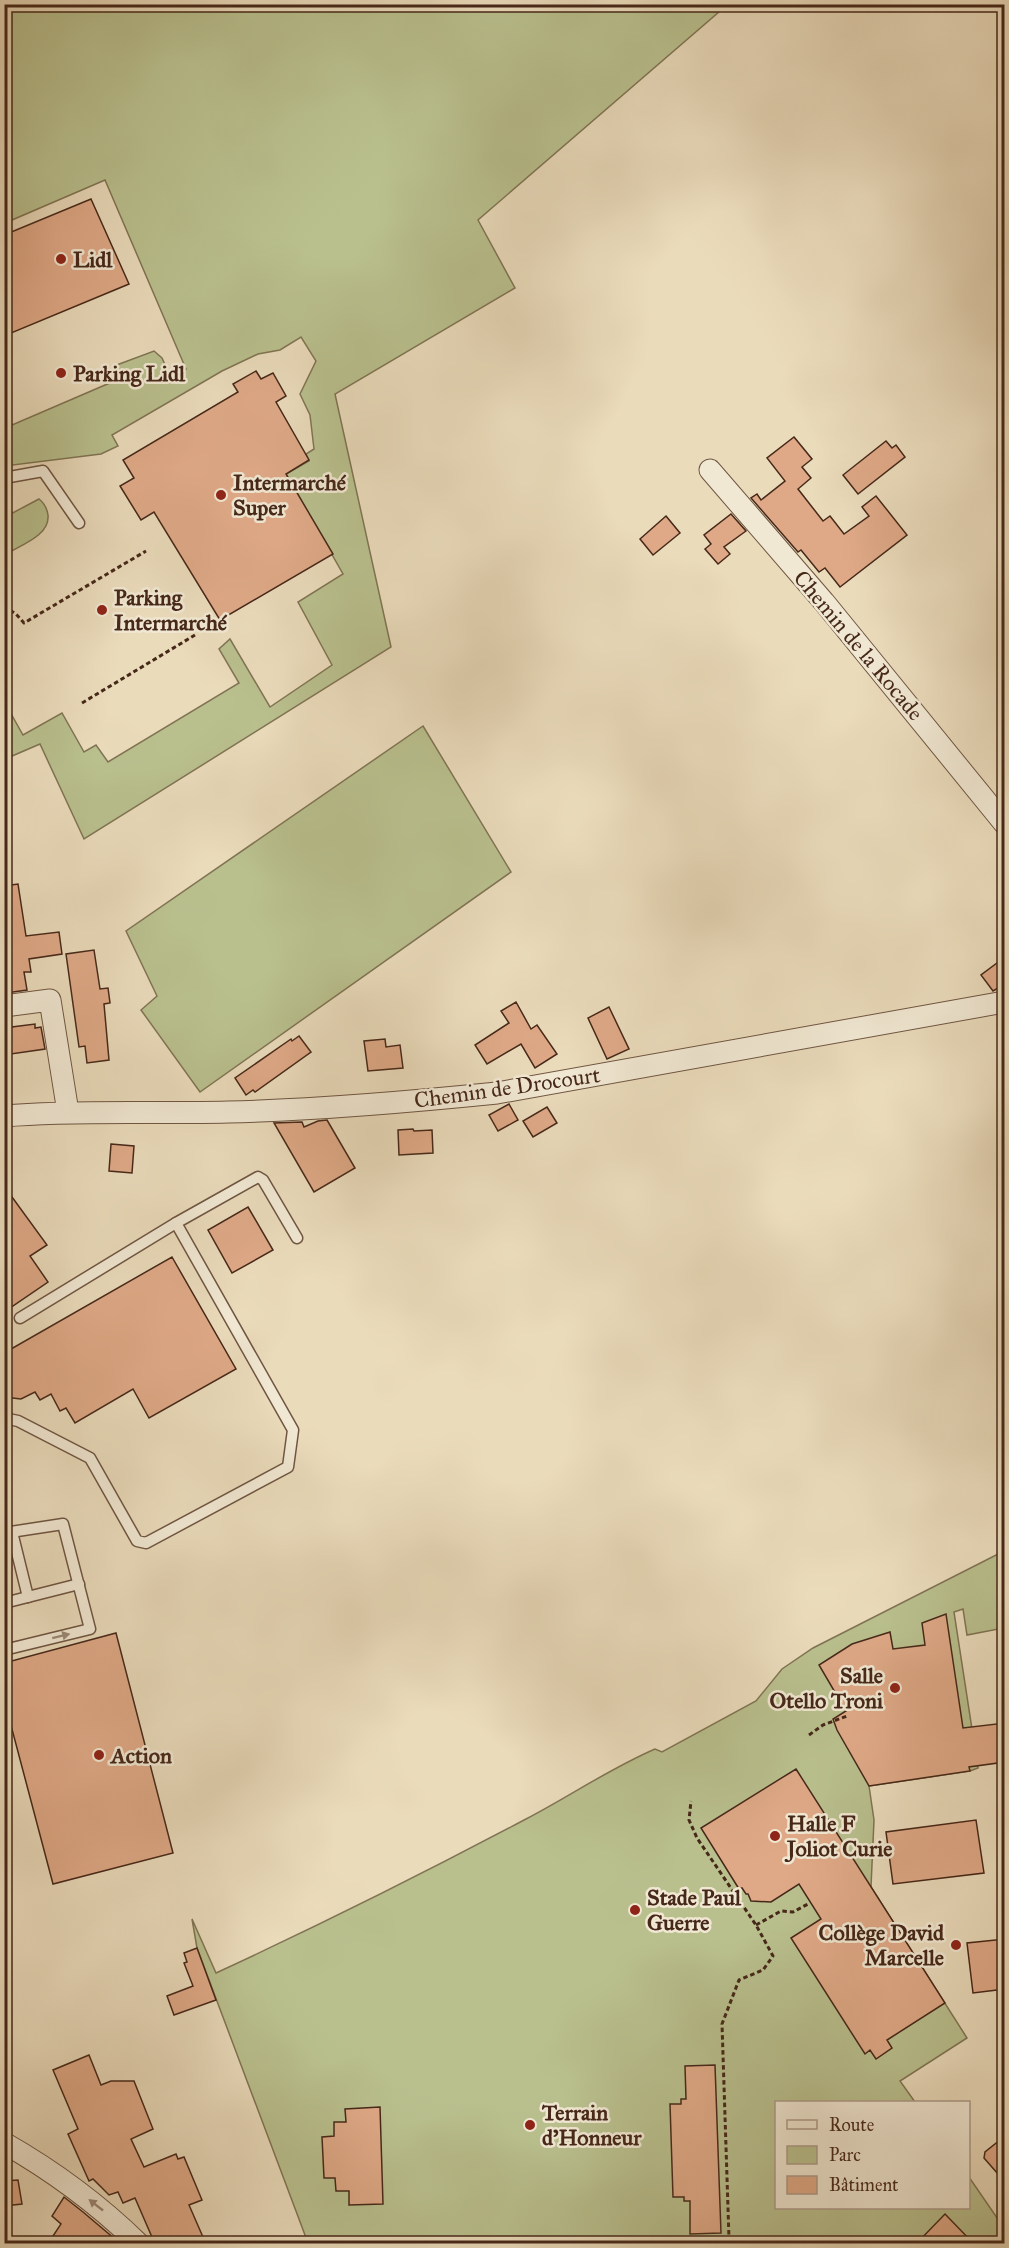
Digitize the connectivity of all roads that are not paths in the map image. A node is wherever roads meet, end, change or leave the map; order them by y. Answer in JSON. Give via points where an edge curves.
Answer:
{"nodes":[{"id":1,"x":710,"y":470,"type":"dead end"},
{"id":2,"x":4,"y":478,"type":"edge"},
{"id":3,"x":79,"y":523,"type":"dead end"},
{"id":4,"x":1005,"y":823,"type":"edge"},
{"id":5,"x":1005,"y":1002,"type":"edge"},
{"id":6,"x":4,"y":1006,"type":"edge"},
{"id":7,"x":68,"y":1112,"type":"junction"},
{"id":8,"x":4,"y":1116,"type":"edge"},
{"id":9,"x":176,"y":1223,"type":"junction"},
{"id":10,"x":297,"y":1238,"type":"dead end"},
{"id":11,"x":20,"y":1318,"type":"dead end"},
{"id":12,"x":4,"y":1418,"type":"edge"},
{"id":13,"x":8,"y":1532,"type":"edge"},
{"id":14,"x":79,"y":1584,"type":"junction"},
{"id":15,"x":28,"y":1597,"type":"junction"},
{"id":16,"x":4,"y":1603,"type":"edge"},
{"id":17,"x":4,"y":1650,"type":"edge"},
{"id":18,"x":4,"y":2143,"type":"edge"},
{"id":19,"x":140,"y":2244,"type":"edge"}],
"edges":[{"from":1,"to":4,"type":"street","name":"Chemin de la Rocade"},
{"from":2,"to":3,"type":"lane","via":[[43,471]]},
{"from":5,"to":7,"type":"street","name":"Chemin de Drocourt","via":[[497,1093],[228,1112]]},
{"from":6,"to":7,"type":"street","via":[[50,1000]]},
{"from":7,"to":8,"type":"street","name":"Chemin de Drocourt"},
{"from":9,"to":10,"type":"lane","via":[[258,1178],[263,1180]]},
{"from":9,"to":11,"type":"lane"},
{"from":9,"to":12,"type":"lane","via":[[293,1430],[288,1467],[146,1543],[136,1541],[90,1458],[18,1421]]},
{"from":13,"to":14,"type":"lane","via":[[63,1524]]},
{"from":13,"to":15,"type":"lane"},
{"from":14,"to":15,"type":"lane"},
{"from":17,"to":14,"type":"lane","one_way":true,"via":[[90,1629]]},
{"from":15,"to":16,"type":"lane"},
{"from":19,"to":18,"type":"street","one_way":true,"via":[[47,2167]]}]}
